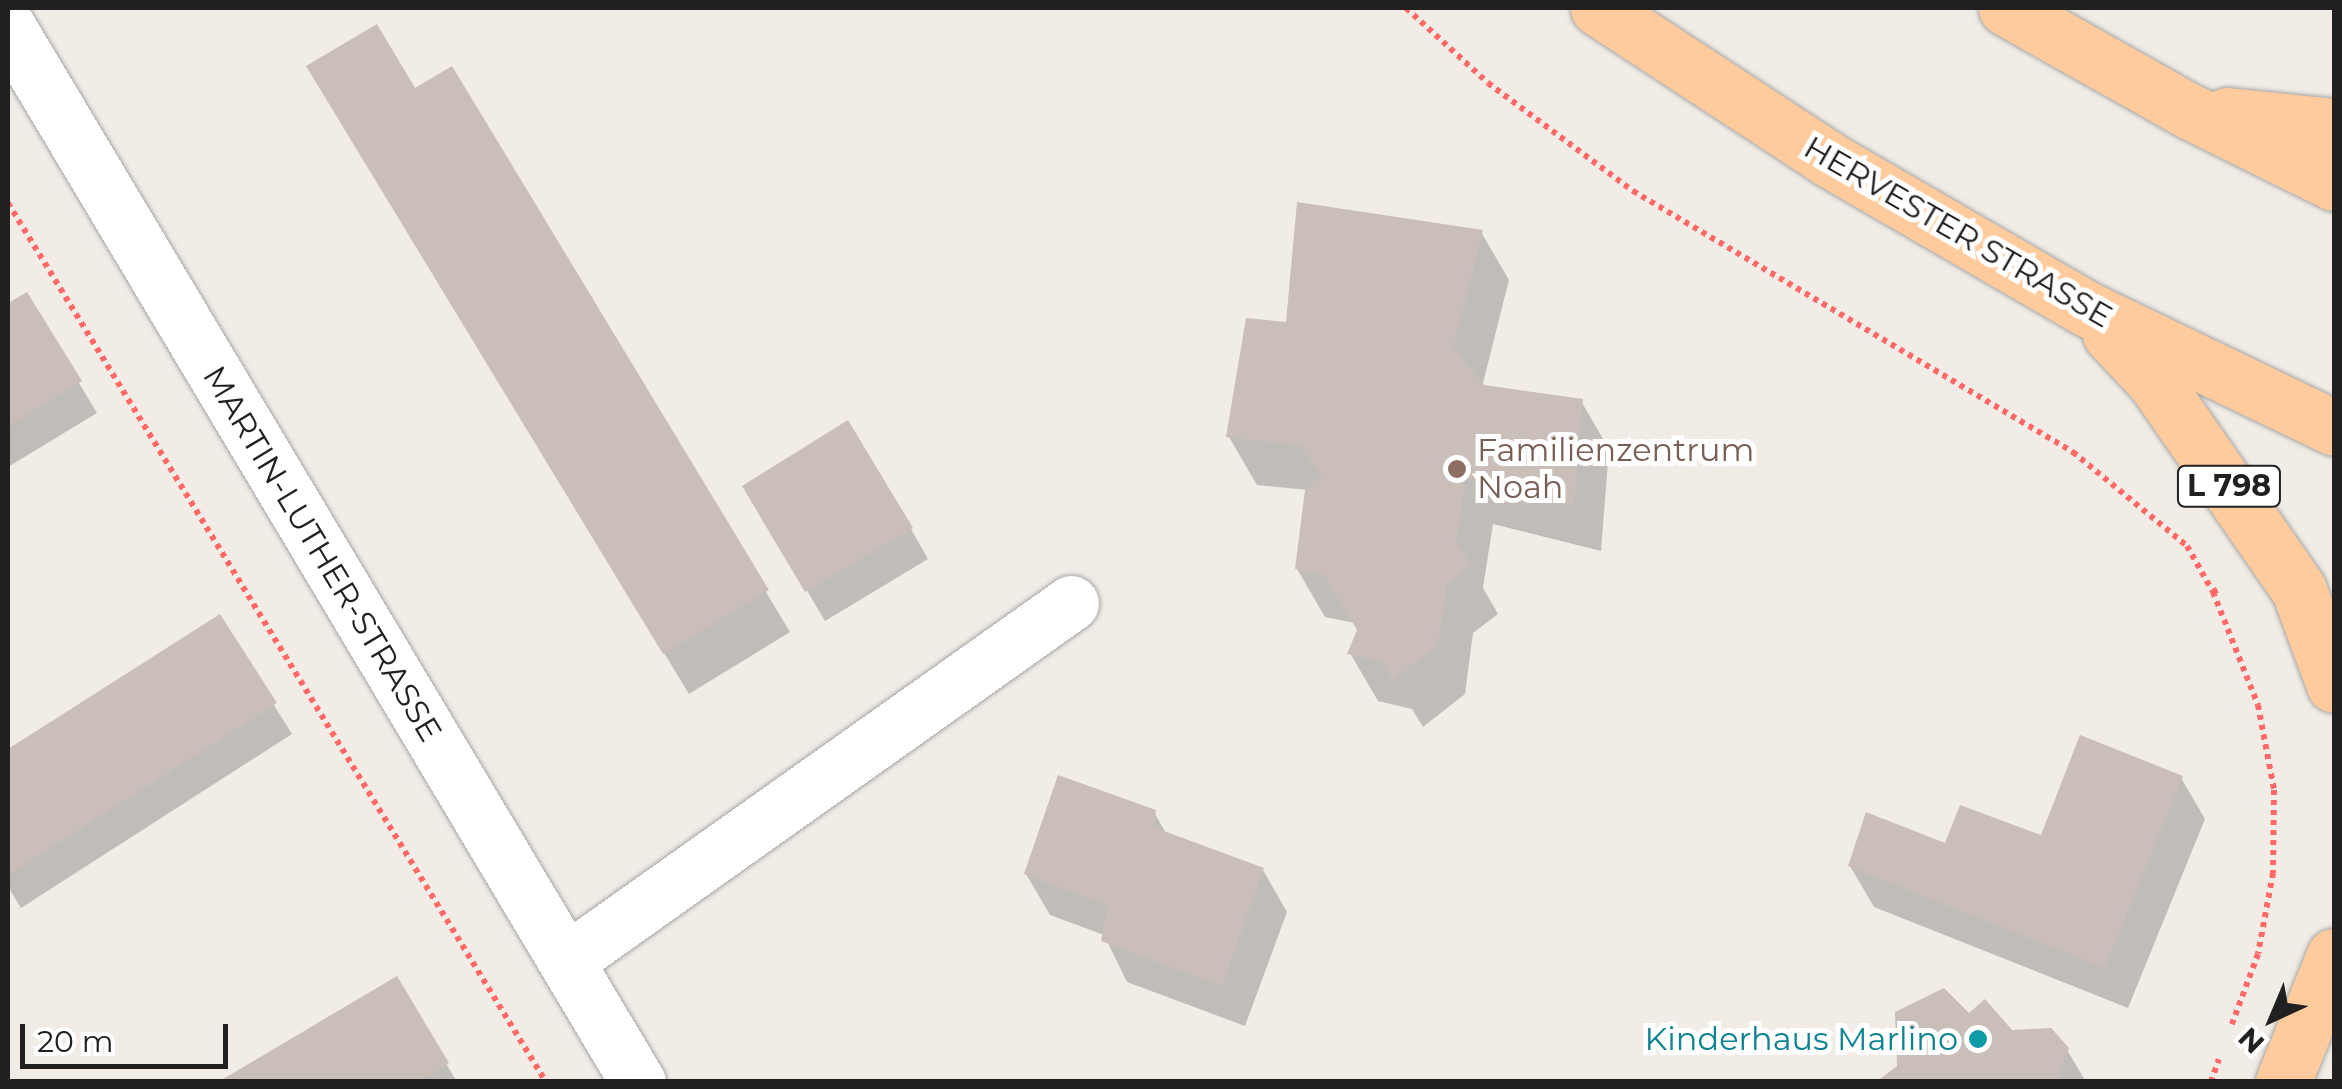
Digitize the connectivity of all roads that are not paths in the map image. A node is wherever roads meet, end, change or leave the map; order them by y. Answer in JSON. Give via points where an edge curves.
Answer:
{"nodes":[{"id":1,"x":14,"y":8,"type":"edge"},
{"id":2,"x":1598,"y":8,"type":"edge"},
{"id":3,"x":2006,"y":8,"type":"edge"},
{"id":4,"x":8,"y":13,"type":"edge"},
{"id":5,"x":8,"y":27,"type":"edge"},
{"id":6,"x":2189,"y":111,"type":"junction"},
{"id":7,"x":2334,"y":126,"type":"edge"},
{"id":8,"x":2334,"y":182,"type":"edge"},
{"id":9,"x":2088,"y":309,"type":"junction"},
{"id":10,"x":2334,"y":428,"type":"edge"},
{"id":11,"x":1071,"y":603,"type":"dead end"},
{"id":12,"x":2334,"y":685,"type":"edge"},
{"id":13,"x":2334,"y":956,"type":"edge"},
{"id":14,"x":566,"y":961,"type":"junction"},
{"id":15,"x":638,"y":1082,"type":"edge"},
{"id":16,"x":2283,"y":1082,"type":"edge"}],
"edges":[{"from":1,"to":4,"type":"street"},
{"from":2,"to":9,"type":"main road","name":"HERVESTER STRASSE","number":"L 798","via":[[1830,160]]},
{"from":3,"to":6,"type":"main road"},
{"from":5,"to":14,"type":"street","name":"MARTIN-LUTHER-STRASSE"},
{"from":6,"to":7,"type":"main road"},
{"from":6,"to":8,"type":"main road"},
{"from":9,"to":10,"type":"main road","name":"HERVESTER STRASSE","number":"L 798"},
{"from":9,"to":12,"type":"main road","number":"L 798","via":[[2154,382],[2298,590]]},
{"from":11,"to":14,"type":"street"},
{"from":13,"to":16,"type":"main road"},
{"from":14,"to":15,"type":"street","name":"MARTIN-LUTHER-STRASSE"}]}
